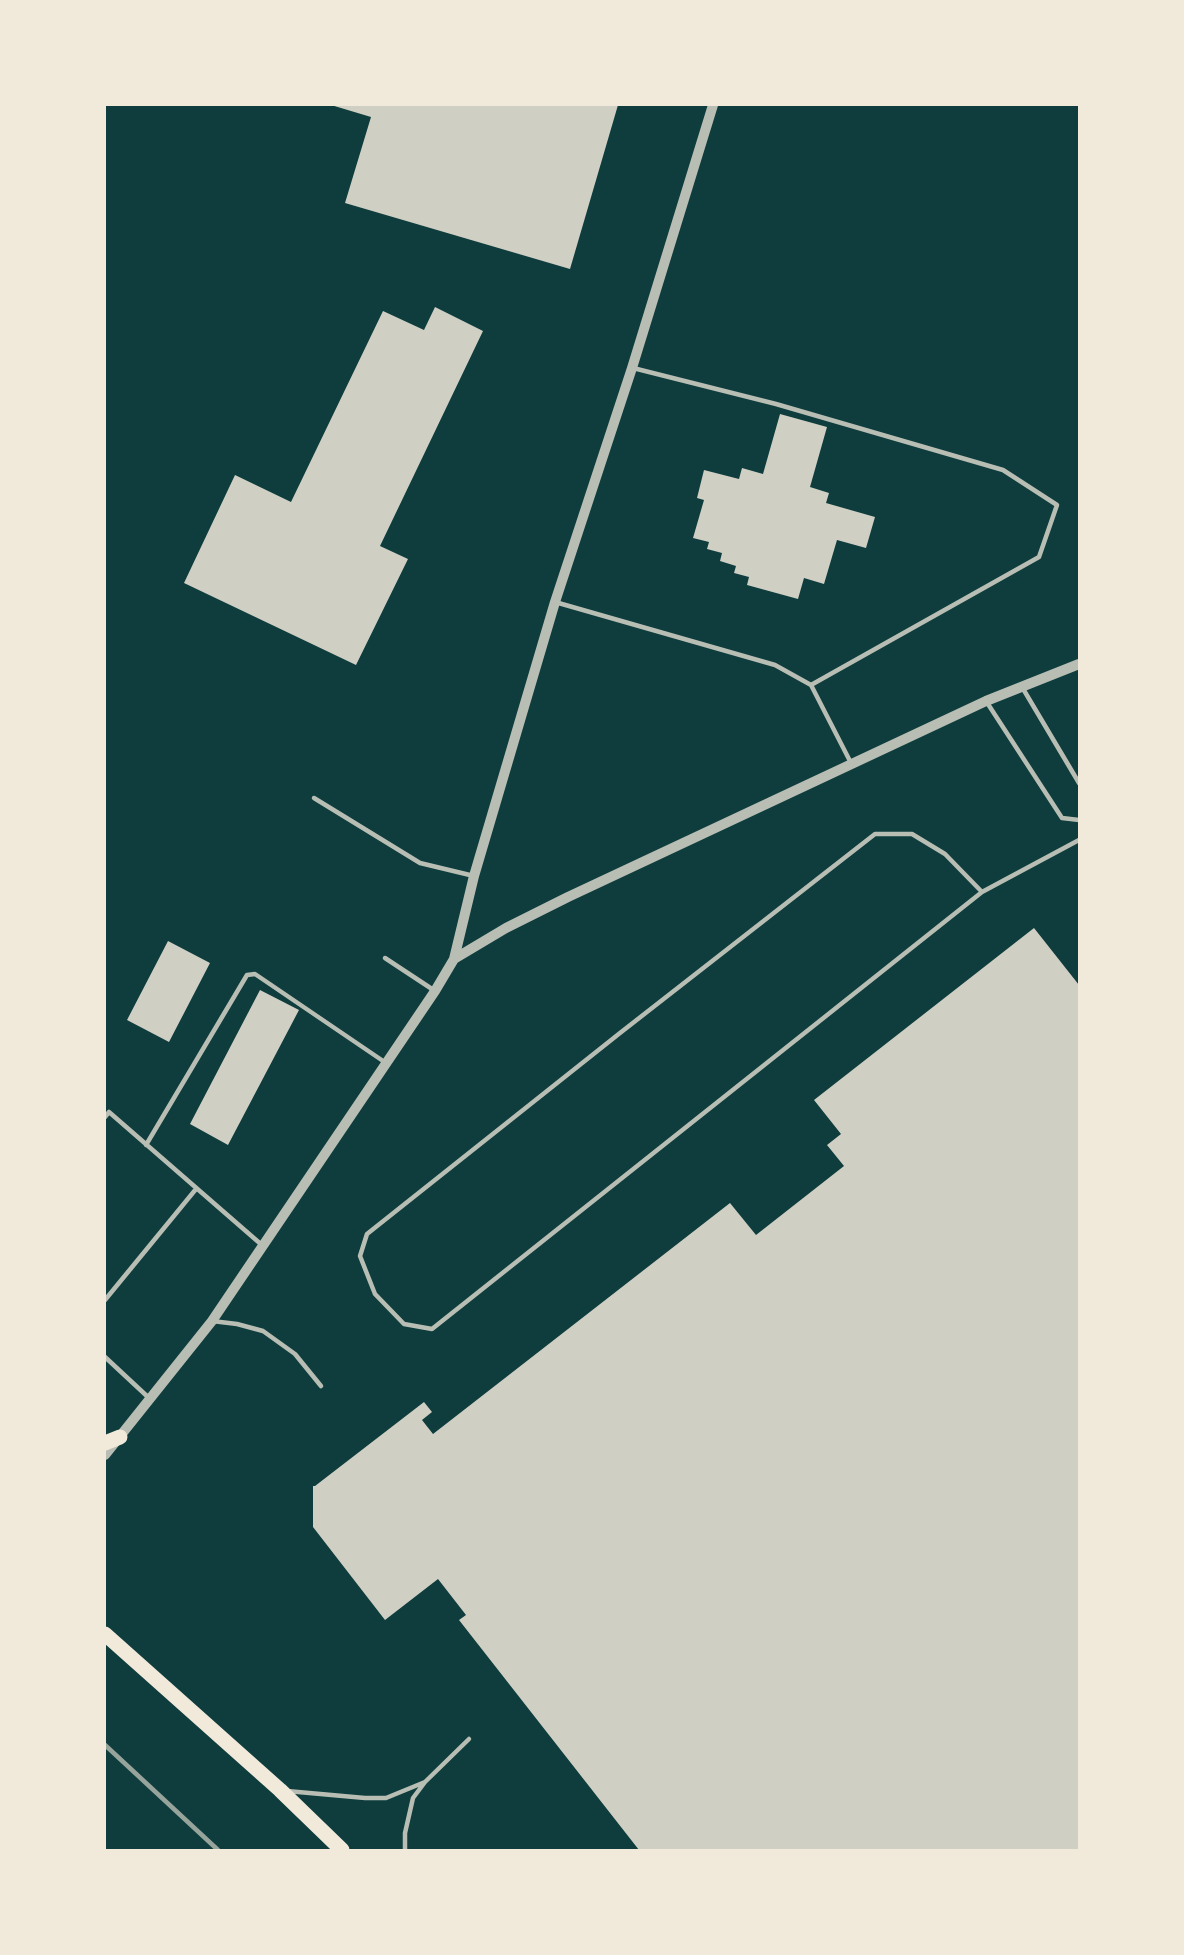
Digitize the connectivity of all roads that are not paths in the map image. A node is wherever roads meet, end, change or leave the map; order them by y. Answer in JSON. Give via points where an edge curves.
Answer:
{"nodes":[{"id":1,"x":713,"y":105,"type":"edge"},
{"id":2,"x":632,"y":368,"type":"junction"},
{"id":3,"x":555,"y":602,"type":"junction"},
{"id":4,"x":1079,"y":664,"type":"edge"},
{"id":5,"x":811,"y":685,"type":"junction"},
{"id":6,"x":1022,"y":686,"type":"junction"},
{"id":7,"x":986,"y":701,"type":"junction"},
{"id":8,"x":851,"y":764,"type":"junction"},
{"id":9,"x":1079,"y":783,"type":"edge"},
{"id":10,"x":314,"y":798,"type":"dead end"},
{"id":11,"x":1079,"y":820,"type":"edge"},
{"id":12,"x":1079,"y":840,"type":"edge"},
{"id":13,"x":474,"y":876,"type":"junction"},
{"id":14,"x":982,"y":892,"type":"junction"},
{"id":15,"x":385,"y":958,"type":"dead end"},
{"id":16,"x":454,"y":959,"type":"junction"},
{"id":17,"x":435,"y":991,"type":"junction"},
{"id":18,"x":386,"y":1063,"type":"junction"},
{"id":19,"x":105,"y":1116,"type":"edge"},
{"id":20,"x":146,"y":1145,"type":"junction"},
{"id":21,"x":196,"y":1189,"type":"junction"},
{"id":22,"x":263,"y":1246,"type":"junction"},
{"id":23,"x":105,"y":1300,"type":"edge"},
{"id":24,"x":212,"y":1321,"type":"junction"},
{"id":25,"x":105,"y":1357,"type":"edge"},
{"id":26,"x":321,"y":1386,"type":"dead end"},
{"id":27,"x":151,"y":1400,"type":"junction"},
{"id":28,"x":120,"y":1437,"type":"junction"},
{"id":29,"x":105,"y":1443,"type":"edge"},
{"id":30,"x":105,"y":1455,"type":"edge"},
{"id":31,"x":105,"y":1634,"type":"edge"},
{"id":32,"x":470,"y":1739,"type":"dead end"},
{"id":33,"x":425,"y":1782,"type":"junction"},
{"id":34,"x":280,"y":1790,"type":"junction"},
{"id":35,"x":342,"y":1850,"type":"edge"},
{"id":36,"x":405,"y":1850,"type":"edge"}],
"edges":[{"from":1,"to":2,"type":"street"},
{"from":2,"to":3,"type":"street"},
{"from":2,"to":5,"type":"lane","via":[[776,404],[1004,470],[1057,505],[1039,557]]},
{"from":3,"to":5,"type":"lane","via":[[775,665]]},
{"from":3,"to":13,"type":"street"},
{"from":4,"to":6,"type":"street"},
{"from":5,"to":8,"type":"lane"},
{"from":6,"to":7,"type":"street"},
{"from":6,"to":9,"type":"lane"},
{"from":7,"to":8,"type":"street"},
{"from":7,"to":11,"type":"lane","via":[[1062,818]]},
{"from":8,"to":16,"type":"street","via":[[549,906]]},
{"from":10,"to":13,"type":"lane","via":[[420,863]]},
{"from":12,"to":14,"type":"lane"},
{"from":13,"to":16,"type":"street"},
{"from":14,"to":14,"type":"lane","via":[[432,1329],[404,1324],[375,1294],[360,1256],[367,1234],[875,834],[912,834],[945,854]]},
{"from":15,"to":17,"type":"lane"},
{"from":16,"to":17,"type":"street"},
{"from":17,"to":18,"type":"street"},
{"from":18,"to":20,"type":"lane","via":[[255,974],[247,975]]},
{"from":18,"to":22,"type":"street"},
{"from":19,"to":20,"type":"lane","via":[[109,1112]]},
{"from":20,"to":21,"type":"lane"},
{"from":21,"to":22,"type":"lane"},
{"from":21,"to":23,"type":"lane"},
{"from":22,"to":24,"type":"street"},
{"from":24,"to":26,"type":"lane","via":[[263,1331],[295,1354]]},
{"from":24,"to":27,"type":"street"},
{"from":25,"to":27,"type":"lane"},
{"from":27,"to":28,"type":"street"},
{"from":28,"to":29,"type":"main road"},
{"from":28,"to":30,"type":"street"},
{"from":31,"to":34,"type":"main road"},
{"from":32,"to":33,"type":"lane"},
{"from":33,"to":34,"type":"lane","via":[[386,1798]]},
{"from":33,"to":36,"type":"lane","via":[[413,1798]]},
{"from":34,"to":35,"type":"main road"}]}
